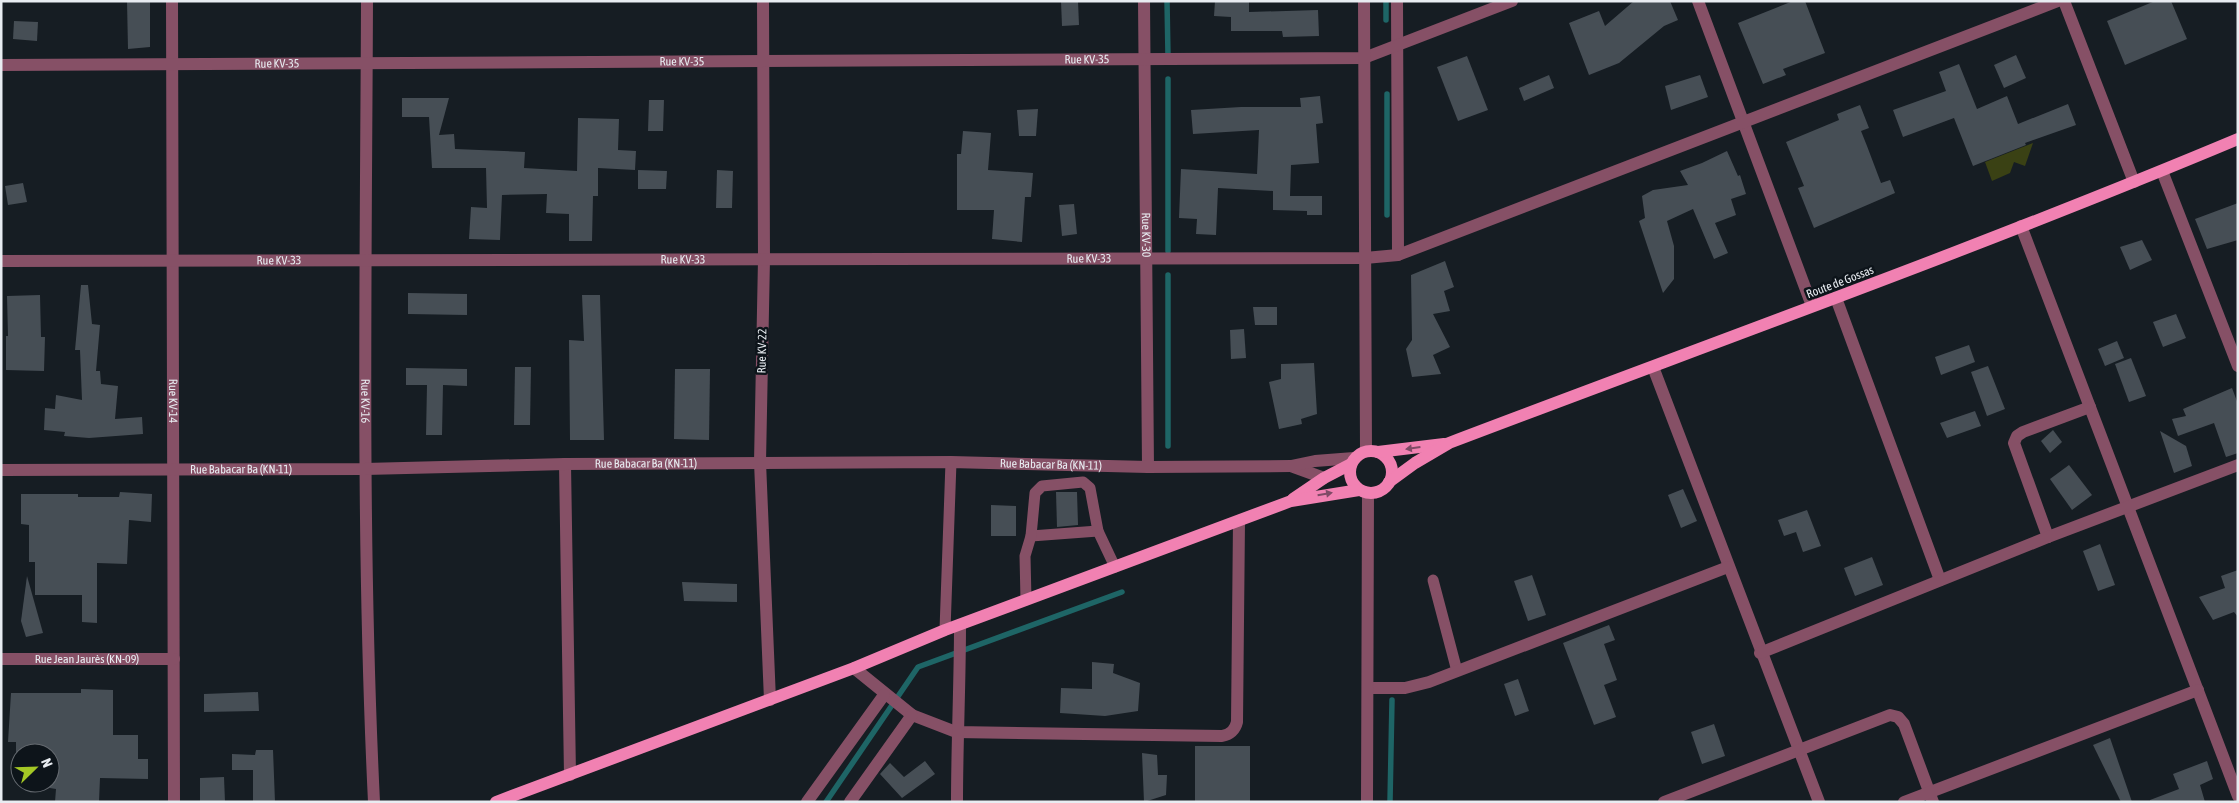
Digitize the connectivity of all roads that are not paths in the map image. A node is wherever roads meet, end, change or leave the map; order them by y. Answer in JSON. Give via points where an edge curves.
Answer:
{"nodes":[{"id":1,"x":172,"y":1,"type":"edge"},
{"id":2,"x":367,"y":1,"type":"edge"},
{"id":3,"x":763,"y":1,"type":"edge"},
{"id":4,"x":1144,"y":1,"type":"edge"},
{"id":5,"x":1364,"y":1,"type":"edge"},
{"id":6,"x":1397,"y":1,"type":"edge"},
{"id":7,"x":1512,"y":1,"type":"edge"},
{"id":8,"x":1698,"y":1,"type":"edge"},
{"id":9,"x":2058,"y":1,"type":"edge"},
{"id":10,"x":2064,"y":1,"type":"edge"},
{"id":11,"x":1397,"y":45,"type":"junction"},
{"id":12,"x":1364,"y":58,"type":"junction"},
{"id":13,"x":1144,"y":59,"type":"junction"},
{"id":14,"x":763,"y":61,"type":"junction"},
{"id":15,"x":367,"y":63,"type":"junction"},
{"id":16,"x":1,"y":64,"type":"edge"},
{"id":17,"x":172,"y":64,"type":"junction"},
{"id":18,"x":1744,"y":121,"type":"junction"},
{"id":19,"x":2238,"y":139,"type":"edge"},
{"id":20,"x":2162,"y":171,"type":"junction"},
{"id":21,"x":2134,"y":182,"type":"junction"},
{"id":22,"x":2021,"y":226,"type":"junction"},
{"id":23,"x":1398,"y":255,"type":"junction"},
{"id":24,"x":1147,"y":258,"type":"junction"},
{"id":25,"x":1365,"y":258,"type":"junction"},
{"id":26,"x":764,"y":259,"type":"junction"},
{"id":27,"x":1,"y":260,"type":"edge"},
{"id":28,"x":173,"y":260,"type":"junction"},
{"id":29,"x":366,"y":260,"type":"junction"},
{"id":30,"x":1836,"y":298,"type":"junction"},
{"id":31,"x":1812,"y":306,"type":"junction"},
{"id":32,"x":2238,"y":366,"type":"edge"},
{"id":33,"x":1653,"y":368,"type":"junction"},
{"id":34,"x":2090,"y":407,"type":"junction"},
{"id":35,"x":1449,"y":443,"type":"junction"},
{"id":36,"x":1372,"y":452,"type":"junction"},
{"id":37,"x":1352,"y":461,"type":"junction"},
{"id":38,"x":760,"y":462,"type":"junction"},
{"id":39,"x":951,"y":462,"type":"junction"},
{"id":40,"x":565,"y":464,"type":"junction"},
{"id":41,"x":2238,"y":465,"type":"edge"},
{"id":42,"x":1291,"y":466,"type":"junction"},
{"id":43,"x":172,"y":468,"type":"junction"},
{"id":44,"x":1148,"y":468,"type":"junction"},
{"id":45,"x":365,"y":469,"type":"junction"},
{"id":46,"x":1,"y":470,"type":"edge"},
{"id":47,"x":1324,"y":478,"type":"junction"},
{"id":48,"x":1389,"y":482,"type":"junction"},
{"id":49,"x":1364,"y":492,"type":"junction"},
{"id":50,"x":1291,"y":500,"type":"junction"},
{"id":51,"x":2128,"y":507,"type":"junction"},
{"id":52,"x":1240,"y":521,"type":"junction"},
{"id":53,"x":1098,"y":531,"type":"junction"},
{"id":54,"x":1031,"y":536,"type":"junction"},
{"id":55,"x":2048,"y":537,"type":"junction"},
{"id":56,"x":1115,"y":567,"type":"junction"},
{"id":57,"x":1728,"y":567,"type":"junction"},
{"id":58,"x":1433,"y":580,"type":"dead end"},
{"id":59,"x":1940,"y":580,"type":"junction"},
{"id":60,"x":1026,"y":600,"type":"junction"},
{"id":61,"x":960,"y":625,"type":"junction"},
{"id":62,"x":945,"y":630,"type":"junction"},
{"id":63,"x":1760,"y":653,"type":"junction"},
{"id":64,"x":1,"y":659,"type":"edge"},
{"id":65,"x":174,"y":659,"type":"junction"},
{"id":66,"x":854,"y":668,"type":"junction"},
{"id":67,"x":1457,"y":671,"type":"junction"},
{"id":68,"x":1368,"y":688,"type":"junction"},
{"id":69,"x":2198,"y":690,"type":"junction"},
{"id":70,"x":887,"y":697,"type":"junction"},
{"id":71,"x":770,"y":700,"type":"junction"},
{"id":72,"x":908,"y":712,"type":"junction"},
{"id":73,"x":956,"y":732,"type":"junction"},
{"id":74,"x":1799,"y":749,"type":"junction"},
{"id":75,"x":570,"y":775,"type":"junction"},
{"id":76,"x":2238,"y":796,"type":"edge"},
{"id":77,"x":1931,"y":797,"type":"edge"},
{"id":78,"x":174,"y":802,"type":"edge"},
{"id":79,"x":374,"y":802,"type":"edge"},
{"id":80,"x":496,"y":802,"type":"edge"},
{"id":81,"x":807,"y":802,"type":"edge"},
{"id":82,"x":850,"y":802,"type":"edge"},
{"id":83,"x":957,"y":802,"type":"edge"},
{"id":84,"x":1367,"y":802,"type":"edge"},
{"id":85,"x":1664,"y":802,"type":"edge"},
{"id":86,"x":1819,"y":802,"type":"edge"},
{"id":87,"x":1904,"y":802,"type":"edge"}],
"edges":[{"from":1,"to":17,"type":"street","name":"Rue KV-14"},
{"from":2,"to":15,"type":"street","name":"Rue KV-16"},
{"from":3,"to":14,"type":"street","name":"Rue KV-22"},
{"from":4,"to":13,"type":"street","name":"Rue KV-30"},
{"from":5,"to":12,"type":"street"},
{"from":6,"to":11,"type":"street"},
{"from":7,"to":11,"type":"street"},
{"from":8,"to":18,"type":"street"},
{"from":9,"to":18,"type":"street","name":"Rue KV-33"},
{"from":10,"to":21,"type":"street"},
{"from":11,"to":12,"type":"street"},
{"from":11,"to":23,"type":"street"},
{"from":12,"to":13,"type":"street","name":"Rue KV-35"},
{"from":12,"to":25,"type":"street"},
{"from":13,"to":14,"type":"street","name":"Rue KV-35"},
{"from":13,"to":24,"type":"street","name":"Rue KV-30"},
{"from":14,"to":15,"type":"street","name":"Rue KV-35"},
{"from":14,"to":26,"type":"street","name":"Rue KV-22"},
{"from":15,"to":17,"type":"street","name":"Rue KV-35"},
{"from":15,"to":29,"type":"street","name":"Rue KV-16"},
{"from":16,"to":17,"type":"street","name":"Rue KV-35"},
{"from":17,"to":28,"type":"street","name":"Rue KV-14"},
{"from":18,"to":23,"type":"street","name":"Rue KV-33"},
{"from":18,"to":31,"type":"street"},
{"from":19,"to":20,"type":"main road","name":"Route de Gossas"},
{"from":20,"to":21,"type":"main road","name":"Route de Gossas"},
{"from":20,"to":32,"type":"street"},
{"from":21,"to":22,"type":"main road","name":"Route de Gossas"},
{"from":22,"to":30,"type":"main road","name":"Route de Gossas"},
{"from":22,"to":34,"type":"street"},
{"from":23,"to":25,"type":"street","name":"Rue KV-33"},
{"from":24,"to":25,"type":"street","name":"Rue KV-33"},
{"from":24,"to":26,"type":"street","name":"Rue KV-33"},
{"from":24,"to":44,"type":"street","name":"Rue KV-30"},
{"from":25,"to":36,"type":"street"},
{"from":26,"to":29,"type":"street","name":"Rue KV-33"},
{"from":26,"to":38,"type":"street","name":"Rue KV-22"},
{"from":27,"to":28,"type":"street","name":"Rue KV-33"},
{"from":28,"to":29,"type":"street","name":"Rue KV-33"},
{"from":28,"to":43,"type":"street","name":"Rue KV-14"},
{"from":29,"to":45,"type":"street","name":"Rue KV-16"},
{"from":30,"to":31,"type":"main road","name":"Route de Gossas"},
{"from":30,"to":59,"type":"street"},
{"from":31,"to":33,"type":"main road","name":"Route de Gossas"},
{"from":33,"to":35,"type":"main road","name":"Route de Gossas"},
{"from":33,"to":57,"type":"street"},
{"from":34,"to":51,"type":"street"},
{"from":34,"to":55,"type":"street","via":[[2023,432],[2014,443]]},
{"from":35,"to":36,"type":"main road","one_way":true},
{"from":35,"to":48,"type":"main road"},
{"from":36,"to":37,"type":"main road"},
{"from":36,"to":48,"type":"main road","via":[[1387,459]]},
{"from":37,"to":42,"type":"street","via":[[1315,461]]},
{"from":37,"to":47,"type":"main road"},
{"from":37,"to":49,"type":"main road","via":[[1350,479]]},
{"from":38,"to":39,"type":"street","name":"Rue Babacar Ba (KN-11)"},
{"from":38,"to":40,"type":"street","name":"Rue Babacar Ba (KN-11)"},
{"from":38,"to":71,"type":"street","name":"Rue KV-22"},
{"from":39,"to":44,"type":"street","name":"Rue Babacar Ba (KN-11)"},
{"from":39,"to":62,"type":"lane"},
{"from":40,"to":45,"type":"street","name":"Rue Babacar Ba (KN-11)"},
{"from":40,"to":75,"type":"street"},
{"from":41,"to":51,"type":"street"},
{"from":42,"to":44,"type":"street","name":"Rue Babacar Ba (KN-11)"},
{"from":42,"to":47,"type":"street"},
{"from":43,"to":45,"type":"street","name":"Rue Babacar Ba (KN-11)"},
{"from":43,"to":46,"type":"street","name":"Rue Babacar Ba (KN-11)"},
{"from":43,"to":65,"type":"street","name":"Rue KV-14"},
{"from":45,"to":79,"type":"street","name":"Rue KV-16","via":[[367,661]]},
{"from":47,"to":50,"type":"main road"},
{"from":48,"to":49,"type":"main road","via":[[1380,491]]},
{"from":50,"to":49,"type":"main road","one_way":true},
{"from":49,"to":68,"type":"street"},
{"from":50,"to":52,"type":"main road"},
{"from":51,"to":55,"type":"street"},
{"from":51,"to":69,"type":"street"},
{"from":52,"to":56,"type":"main road"},
{"from":52,"to":73,"type":"street","via":[[1237,722],[1229,734]]},
{"from":53,"to":54,"type":"lane"},
{"from":53,"to":54,"type":"lane","via":[[1090,488],[1084,482],[1042,486],[1035,493]]},
{"from":53,"to":56,"type":"lane"},
{"from":54,"to":60,"type":"lane","via":[[1024,556]]},
{"from":55,"to":59,"type":"street"},
{"from":56,"to":60,"type":"main road"},
{"from":57,"to":63,"type":"street"},
{"from":57,"to":67,"type":"street"},
{"from":58,"to":67,"type":"lane"},
{"from":59,"to":63,"type":"street"},
{"from":60,"to":61,"type":"main road"},
{"from":61,"to":62,"type":"main road"},
{"from":61,"to":73,"type":"street"},
{"from":62,"to":66,"type":"main road"},
{"from":63,"to":74,"type":"street"},
{"from":64,"to":65,"type":"street","name":"Rue Jean Jaurès (KN-09)"},
{"from":65,"to":78,"type":"street","name":"Rue KV-14"},
{"from":66,"to":70,"type":"street"},
{"from":66,"to":71,"type":"main road"},
{"from":67,"to":68,"type":"street","via":[[1414,686]]},
{"from":68,"to":84,"type":"street"},
{"from":69,"to":76,"type":"street"},
{"from":69,"to":77,"type":"street"},
{"from":70,"to":72,"type":"street"},
{"from":70,"to":81,"type":"street"},
{"from":71,"to":75,"type":"main road"},
{"from":72,"to":73,"type":"street"},
{"from":72,"to":82,"type":"street"},
{"from":73,"to":83,"type":"street"},
{"from":74,"to":77,"type":"street","via":[[1881,717],[1898,717],[1904,724]]},
{"from":74,"to":85,"type":"street"},
{"from":74,"to":86,"type":"street"},
{"from":75,"to":80,"type":"main road"},
{"from":77,"to":87,"type":"street"}]}
